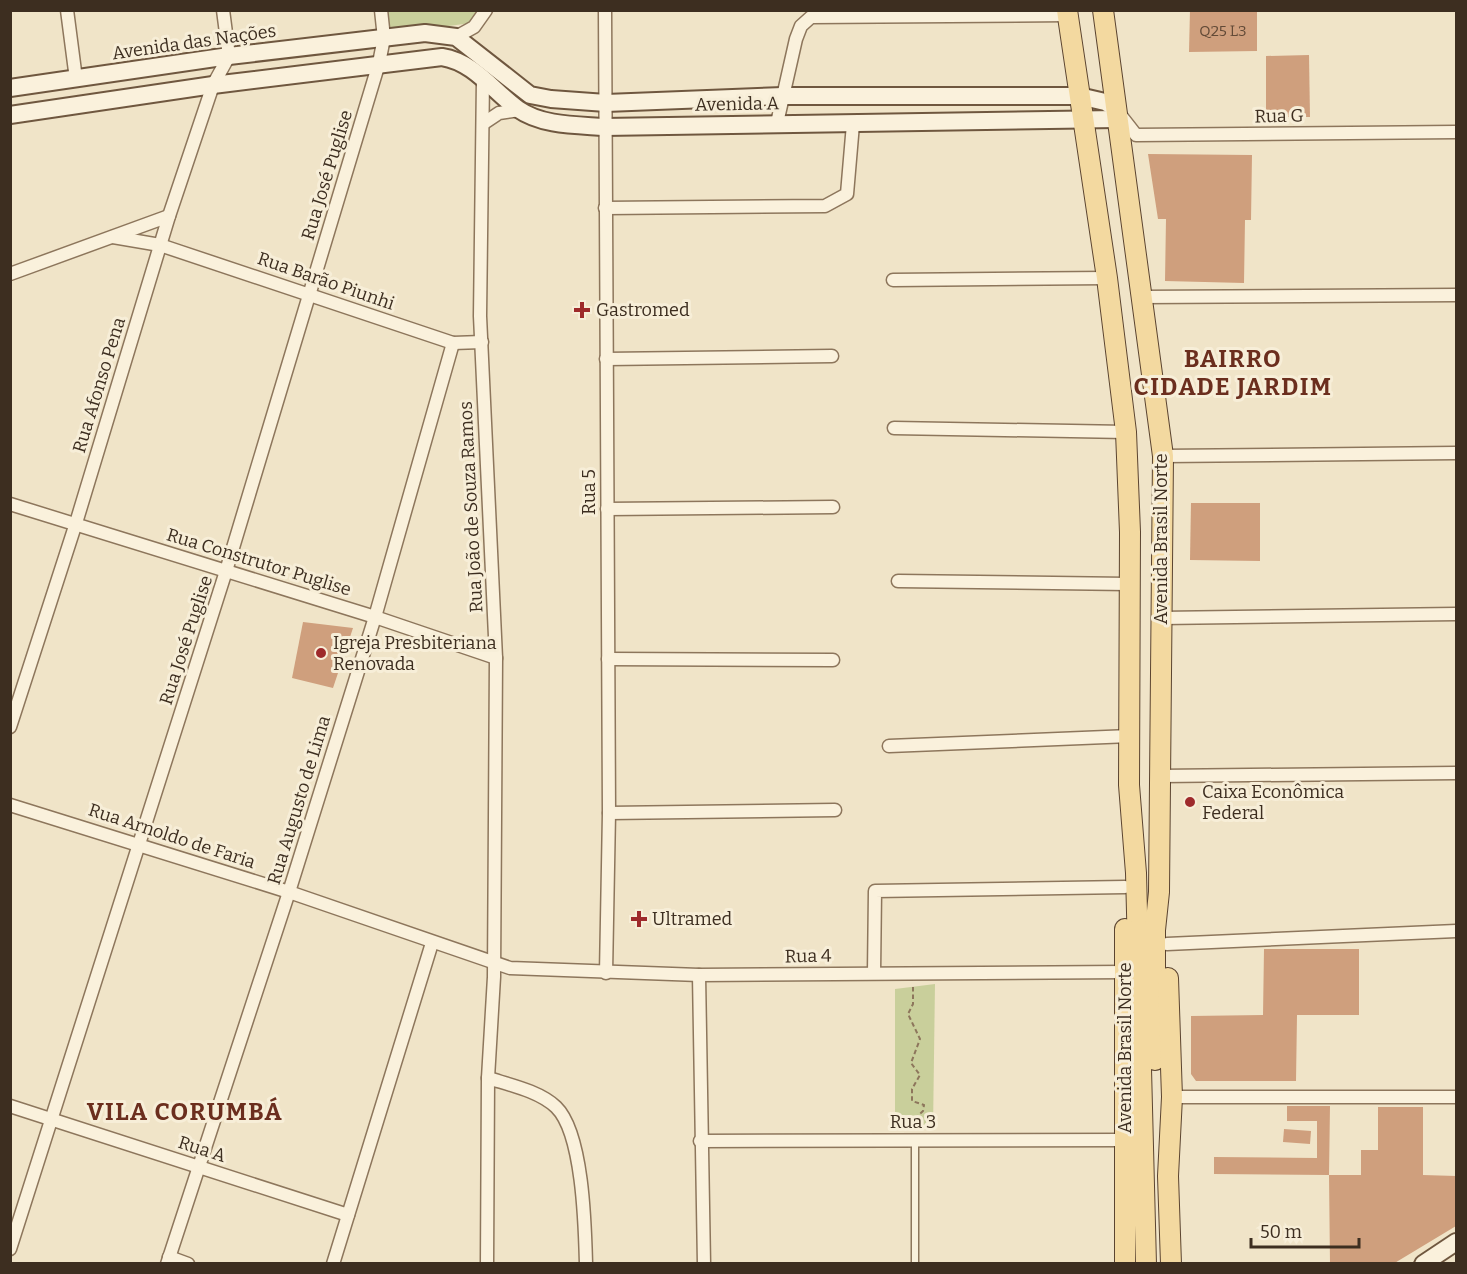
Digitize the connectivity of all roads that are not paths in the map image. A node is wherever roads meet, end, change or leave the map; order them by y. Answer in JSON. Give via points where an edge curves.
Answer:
{"nodes":[{"id":1,"x":67,"y":10,"type":"edge"},
{"id":2,"x":223,"y":10,"type":"edge"},
{"id":3,"x":381,"y":10,"type":"edge"},
{"id":4,"x":486,"y":10,"type":"edge"},
{"id":5,"x":605,"y":10,"type":"edge"},
{"id":6,"x":1103,"y":10,"type":"edge"},
{"id":7,"x":1068,"y":13,"type":"edge"},
{"id":8,"x":456,"y":37,"type":"junction"},
{"id":9,"x":384,"y":38,"type":"junction"},
{"id":10,"x":229,"y":56,"type":"junction"},
{"id":11,"x":379,"y":63,"type":"junction"},
{"id":12,"x":76,"y":79,"type":"junction"},
{"id":13,"x":483,"y":79,"type":"junction"},
{"id":14,"x":213,"y":85,"type":"junction"},
{"id":15,"x":10,"y":88,"type":"edge"},
{"id":16,"x":783,"y":96,"type":"junction"},
{"id":17,"x":1079,"y":96,"type":"junction"},
{"id":18,"x":606,"y":104,"type":"junction"},
{"id":19,"x":520,"y":110,"type":"junction"},
{"id":20,"x":1116,"y":114,"type":"junction"},
{"id":21,"x":10,"y":115,"type":"edge"},
{"id":22,"x":1082,"y":120,"type":"junction"},
{"id":23,"x":484,"y":123,"type":"junction"},
{"id":24,"x":777,"y":123,"type":"junction"},
{"id":25,"x":853,"y":124,"type":"junction"},
{"id":26,"x":604,"y":127,"type":"junction"},
{"id":27,"x":1456,"y":132,"type":"edge"},
{"id":28,"x":605,"y":208,"type":"junction"},
{"id":29,"x":169,"y":216,"type":"junction"},
{"id":30,"x":113,"y":237,"type":"junction"},
{"id":31,"x":160,"y":245,"type":"junction"},
{"id":32,"x":10,"y":274,"type":"edge"},
{"id":33,"x":1107,"y":278,"type":"junction"},
{"id":34,"x":893,"y":280,"type":"dead end"},
{"id":35,"x":310,"y":295,"type":"junction"},
{"id":36,"x":1456,"y":295,"type":"edge"},
{"id":37,"x":1141,"y":297,"type":"junction"},
{"id":38,"x":482,"y":342,"type":"junction"},
{"id":39,"x":453,"y":343,"type":"junction"},
{"id":40,"x":832,"y":356,"type":"dead end"},
{"id":41,"x":606,"y":359,"type":"junction"},
{"id":42,"x":894,"y":428,"type":"dead end"},
{"id":43,"x":1126,"y":432,"type":"junction"},
{"id":44,"x":1456,"y":453,"type":"edge"},
{"id":45,"x":1163,"y":456,"type":"junction"},
{"id":46,"x":10,"y":504,"type":"edge"},
{"id":47,"x":833,"y":507,"type":"dead end"},
{"id":48,"x":607,"y":509,"type":"junction"},
{"id":49,"x":76,"y":524,"type":"junction"},
{"id":50,"x":226,"y":571,"type":"junction"},
{"id":51,"x":898,"y":581,"type":"dead end"},
{"id":52,"x":1128,"y":584,"type":"junction"},
{"id":53,"x":1456,"y":614,"type":"edge"},
{"id":54,"x":375,"y":617,"type":"junction"},
{"id":55,"x":1161,"y":618,"type":"junction"},
{"id":56,"x":496,"y":657,"type":"junction"},
{"id":57,"x":608,"y":659,"type":"junction"},
{"id":58,"x":833,"y":660,"type":"dead end"},
{"id":59,"x":10,"y":727,"type":"edge"},
{"id":60,"x":1130,"y":736,"type":"junction"},
{"id":61,"x":890,"y":746,"type":"dead end"},
{"id":62,"x":1456,"y":773,"type":"edge"},
{"id":63,"x":1161,"y":776,"type":"junction"},
{"id":64,"x":10,"y":804,"type":"edge"},
{"id":65,"x":835,"y":810,"type":"dead end"},
{"id":66,"x":609,"y":813,"type":"junction"},
{"id":67,"x":1132,"y":834,"type":"junction"},
{"id":68,"x":140,"y":844,"type":"junction"},
{"id":69,"x":1125,"y":887,"type":"junction"},
{"id":70,"x":289,"y":892,"type":"junction"},
{"id":71,"x":1159,"y":892,"type":"junction"},
{"id":72,"x":1456,"y":931,"type":"edge"},
{"id":73,"x":432,"y":943,"type":"junction"},
{"id":74,"x":1167,"y":944,"type":"junction"},
{"id":75,"x":493,"y":962,"type":"junction"},
{"id":76,"x":1125,"y":972,"type":"junction"},
{"id":77,"x":606,"y":973,"type":"junction"},
{"id":78,"x":874,"y":973,"type":"junction"},
{"id":79,"x":699,"y":975,"type":"junction"},
{"id":80,"x":488,"y":1078,"type":"junction"},
{"id":81,"x":1172,"y":1096,"type":"junction"},
{"id":82,"x":1456,"y":1097,"type":"edge"},
{"id":83,"x":10,"y":1106,"type":"edge"},
{"id":84,"x":52,"y":1119,"type":"junction"},
{"id":85,"x":916,"y":1136,"type":"junction"},
{"id":86,"x":1125,"y":1140,"type":"junction"},
{"id":87,"x":700,"y":1141,"type":"junction"},
{"id":88,"x":198,"y":1167,"type":"junction"},
{"id":89,"x":348,"y":1215,"type":"junction"},
{"id":90,"x":1456,"y":1242,"type":"edge"},
{"id":91,"x":10,"y":1249,"type":"edge"},
{"id":92,"x":168,"y":1260,"type":"edge"},
{"id":93,"x":188,"y":1263,"type":"edge"},
{"id":94,"x":333,"y":1263,"type":"edge"},
{"id":95,"x":486,"y":1263,"type":"edge"},
{"id":96,"x":586,"y":1263,"type":"edge"},
{"id":97,"x":704,"y":1263,"type":"edge"},
{"id":98,"x":915,"y":1263,"type":"edge"},
{"id":99,"x":1125,"y":1263,"type":"edge"},
{"id":100,"x":1146,"y":1263,"type":"edge"},
{"id":101,"x":1157,"y":1263,"type":"edge"},
{"id":102,"x":1171,"y":1263,"type":"edge"},
{"id":103,"x":1423,"y":1263,"type":"edge"}],
"edges":[{"from":1,"to":12,"type":"street"},
{"from":2,"to":10,"type":"street"},
{"from":3,"to":9,"type":"street","name":"Rua José Puglise"},
{"from":4,"to":8,"type":"street","via":[[474,27]]},
{"from":5,"to":18,"type":"street","name":"Rua 5"},
{"from":6,"to":20,"type":"main road","name":"Avenida Brasil Norte"},
{"from":7,"to":16,"type":"street","via":[[811,17],[801,26],[796,39]]},
{"from":7,"to":17,"type":"main road","name":"Avenida Brasil Norte"},
{"from":8,"to":9,"type":"street","via":[[425,33]]},
{"from":8,"to":18,"type":"street","name":"Avenida A","via":[[530,95]]},
{"from":9,"to":10,"type":"street","name":"Avenida das Nações"},
{"from":9,"to":11,"type":"street","name":"Rua José Puglise"},
{"from":10,"to":12,"type":"street","name":"Avenida das Nações"},
{"from":10,"to":14,"type":"street","name":"Rua Afonso Pena"},
{"from":11,"to":13,"type":"street","name":"Avenida A","via":[[456,59]]},
{"from":11,"to":14,"type":"street"},
{"from":11,"to":35,"type":"street","name":"Rua José Puglise"},
{"from":12,"to":15,"type":"street","name":"Avenida das Nações"},
{"from":13,"to":19,"type":"street","name":"Avenida A"},
{"from":13,"to":23,"type":"street","name":"Rua João de Souza Ramos"},
{"from":14,"to":21,"type":"street"},
{"from":14,"to":29,"type":"street","name":"Rua Afonso Pena"},
{"from":16,"to":17,"type":"street","name":"Avenida A"},
{"from":16,"to":18,"type":"street","name":"Avenida A"},
{"from":16,"to":24,"type":"street"},
{"from":17,"to":20,"type":"street","name":"Avenida A","via":[[1106,102]]},
{"from":17,"to":22,"type":"main road","name":"Avenida Brasil Norte"},
{"from":18,"to":26,"type":"street","name":"Rua 5"},
{"from":19,"to":23,"type":"street","via":[[499,114]]},
{"from":19,"to":26,"type":"street","name":"Avenida A","via":[[558,124]]},
{"from":20,"to":22,"type":"street","name":"Avenida A"},
{"from":20,"to":27,"type":"street","name":"Rua G","via":[[1136,135]]},
{"from":20,"to":37,"type":"main road","name":"Avenida Brasil Norte"},
{"from":22,"to":25,"type":"street","name":"Avenida A"},
{"from":22,"to":33,"type":"main road","name":"Avenida Brasil Norte"},
{"from":23,"to":38,"type":"street","name":"Rua João de Souza Ramos"},
{"from":24,"to":25,"type":"street","name":"Avenida A"},
{"from":24,"to":26,"type":"street","name":"Avenida A"},
{"from":25,"to":28,"type":"street","via":[[847,194],[825,206]]},
{"from":26,"to":28,"type":"street","name":"Rua 5"},
{"from":28,"to":41,"type":"street","name":"Rua 5"},
{"from":29,"to":30,"type":"street"},
{"from":29,"to":31,"type":"street","name":"Rua Afonso Pena"},
{"from":30,"to":31,"type":"street","name":"Rua Barão Piunhi"},
{"from":30,"to":32,"type":"street"},
{"from":31,"to":35,"type":"street","name":"Rua Barão Piunhi"},
{"from":31,"to":49,"type":"street","name":"Rua Afonso Pena"},
{"from":33,"to":34,"type":"street"},
{"from":33,"to":43,"type":"main road","name":"Avenida Brasil Norte"},
{"from":35,"to":39,"type":"street","name":"Rua Barão Piunhi"},
{"from":35,"to":50,"type":"street","name":"Rua José Puglise"},
{"from":36,"to":37,"type":"street"},
{"from":37,"to":45,"type":"main road","name":"Avenida Brasil Norte"},
{"from":38,"to":39,"type":"street","name":"Rua Barão Piunhi"},
{"from":38,"to":56,"type":"street","name":"Rua João de Souza Ramos"},
{"from":39,"to":54,"type":"street","name":"Rua Augusto de Lima"},
{"from":40,"to":41,"type":"street"},
{"from":41,"to":48,"type":"street","name":"Rua 5"},
{"from":42,"to":43,"type":"street"},
{"from":43,"to":52,"type":"main road","name":"Avenida Brasil Norte"},
{"from":44,"to":45,"type":"street"},
{"from":45,"to":55,"type":"main road","name":"Avenida Brasil Norte"},
{"from":46,"to":49,"type":"street","name":"Rua Construtor Puglise"},
{"from":47,"to":48,"type":"street"},
{"from":48,"to":57,"type":"street","name":"Rua 5"},
{"from":49,"to":50,"type":"street","name":"Rua Construtor Puglise"},
{"from":49,"to":59,"type":"street","name":"Rua Afonso Pena"},
{"from":50,"to":54,"type":"street","name":"Rua Construtor Puglise"},
{"from":50,"to":68,"type":"street","name":"Rua José Puglise"},
{"from":51,"to":52,"type":"street"},
{"from":52,"to":60,"type":"main road","name":"Avenida Brasil Norte"},
{"from":53,"to":55,"type":"street"},
{"from":54,"to":56,"type":"street","name":"Rua Construtor Puglise"},
{"from":54,"to":70,"type":"street","name":"Rua Augusto de Lima"},
{"from":55,"to":63,"type":"main road","name":"Avenida Brasil Norte"},
{"from":56,"to":75,"type":"street","name":"Rua João de Souza Ramos"},
{"from":57,"to":58,"type":"street"},
{"from":57,"to":66,"type":"street","name":"Rua 5"},
{"from":60,"to":61,"type":"street"},
{"from":60,"to":67,"type":"main road","name":"Avenida Brasil Norte"},
{"from":62,"to":63,"type":"street"},
{"from":63,"to":71,"type":"main road","name":"Avenida Brasil Norte"},
{"from":64,"to":68,"type":"street","name":"Rua Arnoldo de Faria"},
{"from":65,"to":66,"type":"street"},
{"from":66,"to":77,"type":"street","name":"Rua 5"},
{"from":67,"to":69,"type":"main road","name":"Avenida Brasil Norte"},
{"from":67,"to":100,"type":"main road","name":"Avenida Brasil Norte"},
{"from":68,"to":70,"type":"street","name":"Rua Arnoldo de Faria"},
{"from":68,"to":84,"type":"street","name":"Rua José Puglise"},
{"from":69,"to":76,"type":"main road","name":"Avenida Brasil Norte"},
{"from":69,"to":78,"type":"street","via":[[875,891]]},
{"from":70,"to":73,"type":"street","name":"Rua Arnoldo de Faria"},
{"from":70,"to":88,"type":"street","name":"Rua Augusto de Lima"},
{"from":71,"to":74,"type":"main road","name":"Avenida Brasil Norte"},
{"from":71,"to":101,"type":"main road","name":"Avenida Brasil Norte","via":[[1155,941]]},
{"from":72,"to":74,"type":"street"},
{"from":73,"to":75,"type":"street","name":"Rua Arnoldo de Faria"},
{"from":73,"to":89,"type":"street"},
{"from":74,"to":81,"type":"main road","name":"Avenida Brasil Norte"},
{"from":75,"to":77,"type":"street","name":"Rua 4","via":[[510,968]]},
{"from":75,"to":80,"type":"street"},
{"from":76,"to":78,"type":"street","name":"Rua 4"},
{"from":76,"to":86,"type":"main road","name":"Avenida Brasil Norte"},
{"from":77,"to":79,"type":"street","name":"Rua 4"},
{"from":78,"to":79,"type":"street","name":"Rua 4"},
{"from":79,"to":87,"type":"street"},
{"from":80,"to":95,"type":"street"},
{"from":80,"to":96,"type":"street","via":[[540,1097],[557,1108],[574,1140]]},
{"from":81,"to":82,"type":"street"},
{"from":81,"to":102,"type":"main road","name":"Avenida Brasil Norte","via":[[1168,1176]]},
{"from":83,"to":84,"type":"street","name":"Rua A"},
{"from":84,"to":88,"type":"street","name":"Rua A"},
{"from":84,"to":91,"type":"street","name":"Rua José Puglise"},
{"from":85,"to":86,"type":"street","name":"Rua 3"},
{"from":85,"to":87,"type":"street","name":"Rua 3"},
{"from":85,"to":98,"type":"lane"},
{"from":86,"to":99,"type":"main road","name":"Avenida Brasil Norte"},
{"from":87,"to":97,"type":"street"},
{"from":88,"to":89,"type":"street","name":"Rua A"},
{"from":88,"to":92,"type":"street","name":"Rua Augusto de Lima"},
{"from":89,"to":94,"type":"street"},
{"from":90,"to":103,"type":"street"},
{"from":92,"to":93,"type":"street"}]}
